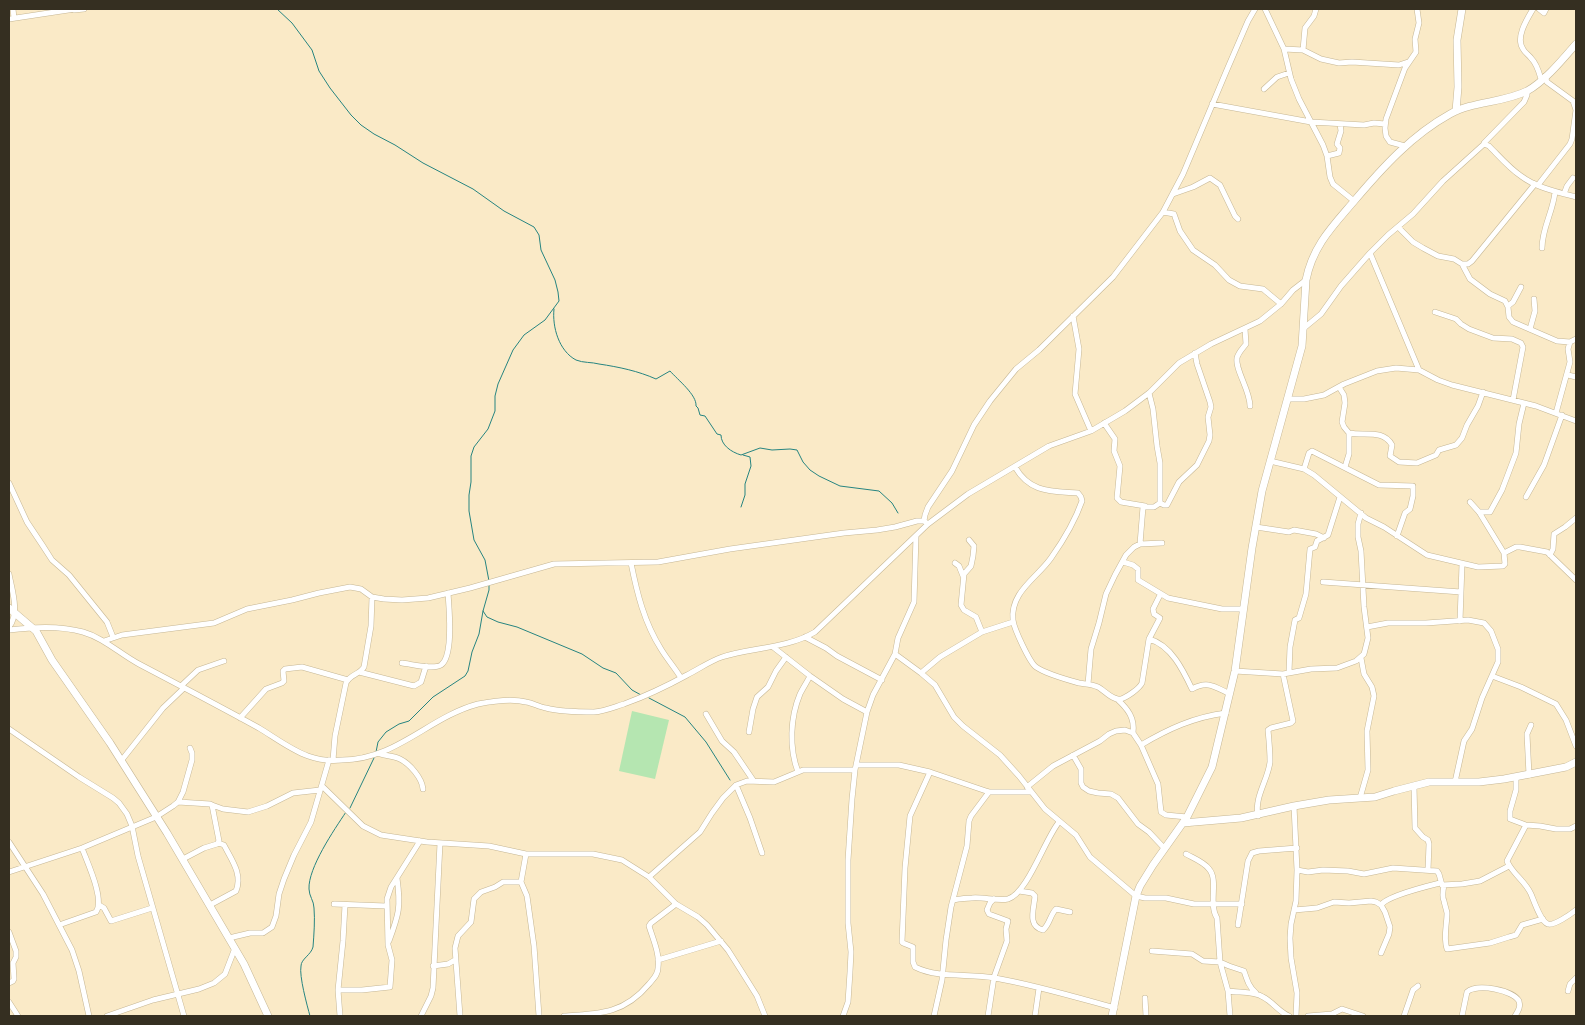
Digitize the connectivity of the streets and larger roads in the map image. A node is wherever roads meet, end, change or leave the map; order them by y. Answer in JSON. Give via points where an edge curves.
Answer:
{"nodes":[{"id":1,"x":13,"y":9,"type":"edge"},
{"id":2,"x":74,"y":9,"type":"edge"},
{"id":3,"x":84,"y":9,"type":"edge"},
{"id":4,"x":1255,"y":9,"type":"edge"},
{"id":5,"x":1265,"y":9,"type":"edge"},
{"id":6,"x":1316,"y":9,"type":"edge"},
{"id":7,"x":1417,"y":9,"type":"edge"},
{"id":8,"x":1462,"y":9,"type":"edge"},
{"id":9,"x":1533,"y":9,"type":"edge"},
{"id":10,"x":1539,"y":9,"type":"edge"},
{"id":11,"x":1546,"y":9,"type":"edge"},
{"id":12,"x":11,"y":18,"type":"edge"},
{"id":13,"x":1576,"y":44,"type":"edge"},
{"id":14,"x":1284,"y":49,"type":"junction"},
{"id":15,"x":1303,"y":50,"type":"junction"},
{"id":16,"x":1408,"y":62,"type":"junction"},
{"id":17,"x":1290,"y":73,"type":"junction"},
{"id":18,"x":1543,"y":78,"type":"junction"},
{"id":19,"x":1264,"y":89,"type":"dead end"},
{"id":20,"x":1527,"y":91,"type":"junction"},
{"id":21,"x":1212,"y":104,"type":"junction"},
{"id":22,"x":1576,"y":105,"type":"edge"},
{"id":23,"x":1456,"y":111,"type":"junction"},
{"id":24,"x":1311,"y":122,"type":"junction"},
{"id":25,"x":1340,"y":124,"type":"junction"},
{"id":26,"x":1385,"y":124,"type":"junction"},
{"id":27,"x":1483,"y":145,"type":"junction"},
{"id":28,"x":1405,"y":146,"type":"junction"},
{"id":29,"x":1327,"y":156,"type":"junction"},
{"id":30,"x":1573,"y":178,"type":"dead end"},
{"id":31,"x":1536,"y":185,"type":"junction"},
{"id":32,"x":1555,"y":192,"type":"junction"},
{"id":33,"x":1172,"y":194,"type":"junction"},
{"id":34,"x":1564,"y":194,"type":"junction"},
{"id":35,"x":1576,"y":197,"type":"edge"},
{"id":36,"x":1354,"y":201,"type":"junction"},
{"id":37,"x":1163,"y":212,"type":"junction"},
{"id":38,"x":1238,"y":220,"type":"dead end"},
{"id":39,"x":1398,"y":227,"type":"junction"},
{"id":40,"x":1542,"y":248,"type":"dead end"},
{"id":41,"x":1370,"y":253,"type":"junction"},
{"id":42,"x":1462,"y":264,"type":"junction"},
{"id":43,"x":1306,"y":280,"type":"junction"},
{"id":44,"x":1521,"y":287,"type":"dead end"},
{"id":45,"x":1534,"y":299,"type":"dead end"},
{"id":46,"x":1281,"y":304,"type":"junction"},
{"id":47,"x":1508,"y":306,"type":"junction"},
{"id":48,"x":1434,"y":312,"type":"dead end"},
{"id":49,"x":1073,"y":316,"type":"junction"},
{"id":50,"x":1304,"y":328,"type":"junction"},
{"id":51,"x":1244,"y":329,"type":"junction"},
{"id":52,"x":1530,"y":329,"type":"junction"},
{"id":53,"x":1576,"y":339,"type":"edge"},
{"id":54,"x":1570,"y":342,"type":"junction"},
{"id":55,"x":1195,"y":353,"type":"junction"},
{"id":56,"x":1419,"y":370,"type":"junction"},
{"id":57,"x":1568,"y":374,"type":"junction"},
{"id":58,"x":1576,"y":377,"type":"edge"},
{"id":59,"x":1339,"y":387,"type":"junction"},
{"id":60,"x":1482,"y":392,"type":"junction"},
{"id":61,"x":1149,"y":393,"type":"junction"},
{"id":62,"x":1287,"y":399,"type":"junction"},
{"id":63,"x":1513,"y":400,"type":"junction"},
{"id":64,"x":1524,"y":403,"type":"junction"},
{"id":65,"x":1250,"y":406,"type":"dead end"},
{"id":66,"x":1559,"y":414,"type":"junction"},
{"id":67,"x":1576,"y":421,"type":"edge"},
{"id":68,"x":1104,"y":423,"type":"junction"},
{"id":69,"x":1091,"y":431,"type":"junction"},
{"id":70,"x":1349,"y":433,"type":"junction"},
{"id":71,"x":1270,"y":461,"type":"junction"},
{"id":72,"x":1016,"y":467,"type":"junction"},
{"id":73,"x":1345,"y":468,"type":"junction"},
{"id":74,"x":1304,"y":469,"type":"junction"},
{"id":75,"x":9,"y":483,"type":"edge"},
{"id":76,"x":1340,"y":497,"type":"junction"},
{"id":77,"x":1526,"y":497,"type":"dead end"},
{"id":78,"x":1470,"y":502,"type":"dead end"},
{"id":79,"x":1160,"y":503,"type":"junction"},
{"id":80,"x":1145,"y":506,"type":"junction"},
{"id":81,"x":1479,"y":512,"type":"junction"},
{"id":82,"x":1361,"y":514,"type":"junction"},
{"id":83,"x":1576,"y":518,"type":"edge"},
{"id":84,"x":926,"y":522,"type":"junction"},
{"id":85,"x":1256,"y":527,"type":"junction"},
{"id":86,"x":916,"y":536,"type":"junction"},
{"id":87,"x":1397,"y":536,"type":"junction"},
{"id":88,"x":1324,"y":538,"type":"junction"},
{"id":89,"x":969,"y":540,"type":"dead end"},
{"id":90,"x":1162,"y":543,"type":"dead end"},
{"id":91,"x":1140,"y":544,"type":"junction"},
{"id":92,"x":1504,"y":553,"type":"junction"},
{"id":93,"x":1550,"y":555,"type":"junction"},
{"id":94,"x":1123,"y":562,"type":"junction"},
{"id":95,"x":631,"y":563,"type":"junction"},
{"id":96,"x":956,"y":563,"type":"dead end"},
{"id":97,"x":1462,"y":564,"type":"junction"},
{"id":98,"x":9,"y":574,"type":"edge"},
{"id":99,"x":964,"y":576,"type":"junction"},
{"id":100,"x":1576,"y":580,"type":"edge"},
{"id":101,"x":1323,"y":582,"type":"dead end"},
{"id":102,"x":1364,"y":586,"type":"junction"},
{"id":103,"x":1461,"y":592,"type":"junction"},
{"id":104,"x":448,"y":593,"type":"junction"},
{"id":105,"x":1160,"y":595,"type":"junction"},
{"id":106,"x":372,"y":597,"type":"junction"},
{"id":107,"x":1244,"y":609,"type":"junction"},
{"id":108,"x":12,"y":610,"type":"edge"},
{"id":109,"x":1460,"y":620,"type":"junction"},
{"id":110,"x":1013,"y":622,"type":"junction"},
{"id":111,"x":33,"y":627,"type":"junction"},
{"id":112,"x":1367,"y":627,"type":"junction"},
{"id":113,"x":9,"y":629,"type":"edge"},
{"id":114,"x":982,"y":632,"type":"junction"},
{"id":115,"x":113,"y":637,"type":"junction"},
{"id":116,"x":805,"y":637,"type":"junction"},
{"id":117,"x":1149,"y":639,"type":"junction"},
{"id":118,"x":104,"y":641,"type":"junction"},
{"id":119,"x":773,"y":647,"type":"junction"},
{"id":120,"x":895,"y":654,"type":"junction"},
{"id":121,"x":786,"y":657,"type":"junction"},
{"id":122,"x":1361,"y":658,"type":"junction"},
{"id":123,"x":224,"y":661,"type":"dead end"},
{"id":124,"x":402,"y":663,"type":"dead end"},
{"id":125,"x":426,"y":666,"type":"junction"},
{"id":126,"x":1236,"y":671,"type":"junction"},
{"id":127,"x":359,"y":672,"type":"junction"},
{"id":128,"x":1290,"y":672,"type":"junction"},
{"id":129,"x":921,"y":673,"type":"junction"},
{"id":130,"x":1283,"y":674,"type":"junction"},
{"id":131,"x":810,"y":676,"type":"junction"},
{"id":132,"x":1492,"y":676,"type":"junction"},
{"id":133,"x":681,"y":678,"type":"junction"},
{"id":134,"x":348,"y":680,"type":"junction"},
{"id":135,"x":882,"y":680,"type":"junction"},
{"id":136,"x":1088,"y":684,"type":"junction"},
{"id":137,"x":182,"y":687,"type":"junction"},
{"id":138,"x":1230,"y":694,"type":"junction"},
{"id":139,"x":1117,"y":699,"type":"junction"},
{"id":140,"x":867,"y":712,"type":"junction"},
{"id":141,"x":1226,"y":713,"type":"junction"},
{"id":142,"x":706,"y":714,"type":"dead end"},
{"id":143,"x":240,"y":718,"type":"junction"},
{"id":144,"x":1531,"y":725,"type":"dead end"},
{"id":145,"x":9,"y":729,"type":"edge"},
{"id":146,"x":749,"y":732,"type":"dead end"},
{"id":147,"x":1133,"y":733,"type":"junction"},
{"id":148,"x":1141,"y":745,"type":"junction"},
{"id":149,"x":1576,"y":746,"type":"edge"},
{"id":150,"x":190,"y":748,"type":"dead end"},
{"id":151,"x":379,"y":754,"type":"junction"},
{"id":152,"x":1073,"y":756,"type":"junction"},
{"id":153,"x":331,"y":760,"type":"junction"},
{"id":154,"x":121,"y":761,"type":"junction"},
{"id":155,"x":1576,"y":762,"type":"edge"},
{"id":156,"x":856,"y":767,"type":"junction"},
{"id":157,"x":798,"y":772,"type":"junction"},
{"id":158,"x":930,"y":772,"type":"junction"},
{"id":159,"x":1529,"y":775,"type":"junction"},
{"id":160,"x":1516,"y":777,"type":"junction"},
{"id":161,"x":753,"y":780,"type":"junction"},
{"id":162,"x":1455,"y":782,"type":"junction"},
{"id":163,"x":736,"y":785,"type":"junction"},
{"id":164,"x":1414,"y":786,"type":"junction"},
{"id":165,"x":1027,"y":787,"type":"junction"},
{"id":166,"x":321,"y":788,"type":"junction"},
{"id":167,"x":423,"y":789,"type":"dead end"},
{"id":168,"x":989,"y":792,"type":"junction"},
{"id":169,"x":1031,"y":792,"type":"junction"},
{"id":170,"x":1360,"y":798,"type":"junction"},
{"id":171,"x":178,"y":802,"type":"junction"},
{"id":172,"x":212,"y":805,"type":"junction"},
{"id":173,"x":1294,"y":806,"type":"junction"},
{"id":174,"x":1258,"y":816,"type":"junction"},
{"id":175,"x":156,"y":817,"type":"junction"},
{"id":176,"x":1185,"y":820,"type":"junction"},
{"id":177,"x":1059,"y":822,"type":"junction"},
{"id":178,"x":1526,"y":825,"type":"junction"},
{"id":179,"x":132,"y":826,"type":"junction"},
{"id":180,"x":1576,"y":826,"type":"edge"},
{"id":181,"x":420,"y":841,"type":"junction"},
{"id":182,"x":9,"y":842,"type":"edge"},
{"id":183,"x":218,"y":843,"type":"junction"},
{"id":184,"x":440,"y":843,"type":"junction"},
{"id":185,"x":82,"y":848,"type":"junction"},
{"id":186,"x":1297,"y":848,"type":"junction"},
{"id":187,"x":1165,"y":849,"type":"junction"},
{"id":188,"x":762,"y":852,"type":"dead end"},
{"id":189,"x":526,"y":854,"type":"junction"},
{"id":190,"x":1186,"y":854,"type":"dead end"},
{"id":191,"x":183,"y":859,"type":"junction"},
{"id":192,"x":1507,"y":861,"type":"junction"},
{"id":193,"x":25,"y":867,"type":"junction"},
{"id":194,"x":1297,"y":870,"type":"junction"},
{"id":195,"x":1428,"y":870,"type":"junction"},
{"id":196,"x":9,"y":872,"type":"edge"},
{"id":197,"x":649,"y":877,"type":"junction"},
{"id":198,"x":396,"y":878,"type":"junction"},
{"id":199,"x":521,"y":882,"type":"junction"},
{"id":200,"x":1442,"y":884,"type":"junction"},
{"id":201,"x":1019,"y":891,"type":"junction"},
{"id":202,"x":1136,"y":896,"type":"junction"},
{"id":203,"x":994,"y":898,"type":"junction"},
{"id":204,"x":953,"y":900,"type":"junction"},
{"id":205,"x":1213,"y":903,"type":"junction"},
{"id":206,"x":334,"y":904,"type":"dead end"},
{"id":207,"x":676,"y":904,"type":"junction"},
{"id":208,"x":1242,"y":904,"type":"junction"},
{"id":209,"x":99,"y":905,"type":"junction"},
{"id":210,"x":210,"y":905,"type":"junction"},
{"id":211,"x":344,"y":905,"type":"junction"},
{"id":212,"x":386,"y":906,"type":"junction"},
{"id":213,"x":1382,"y":906,"type":"junction"},
{"id":214,"x":152,"y":908,"type":"junction"},
{"id":215,"x":1294,"y":910,"type":"junction"},
{"id":216,"x":1576,"y":910,"type":"edge"},
{"id":217,"x":1070,"y":912,"type":"dead end"},
{"id":218,"x":1543,"y":919,"type":"junction"},
{"id":219,"x":59,"y":924,"type":"junction"},
{"id":220,"x":1238,"y":925,"type":"dead end"},
{"id":221,"x":9,"y":932,"type":"edge"},
{"id":222,"x":229,"y":938,"type":"junction"},
{"id":223,"x":721,"y":941,"type":"junction"},
{"id":224,"x":388,"y":945,"type":"junction"},
{"id":225,"x":235,"y":947,"type":"junction"},
{"id":226,"x":1152,"y":951,"type":"dead end"},
{"id":227,"x":1381,"y":953,"type":"dead end"},
{"id":228,"x":455,"y":960,"type":"junction"},
{"id":229,"x":658,"y":960,"type":"junction"},
{"id":230,"x":1220,"y":962,"type":"junction"},
{"id":231,"x":434,"y":966,"type":"junction"},
{"id":232,"x":943,"y":974,"type":"junction"},
{"id":233,"x":994,"y":977,"type":"junction"},
{"id":234,"x":1576,"y":978,"type":"edge"},
{"id":235,"x":9,"y":983,"type":"edge"},
{"id":236,"x":1418,"y":986,"type":"dead end"},
{"id":237,"x":1040,"y":988,"type":"junction"},
{"id":238,"x":338,"y":990,"type":"junction"},
{"id":239,"x":1228,"y":990,"type":"junction"},
{"id":240,"x":1568,"y":992,"type":"dead end"},
{"id":241,"x":1256,"y":993,"type":"junction"},
{"id":242,"x":178,"y":994,"type":"junction"},
{"id":243,"x":1146,"y":998,"type":"dead end"},
{"id":244,"x":9,"y":1002,"type":"edge"},
{"id":245,"x":1114,"y":1008,"type":"junction"},
{"id":246,"x":18,"y":1016,"type":"edge"},
{"id":247,"x":89,"y":1016,"type":"edge"},
{"id":248,"x":107,"y":1016,"type":"edge"},
{"id":249,"x":184,"y":1016,"type":"edge"},
{"id":250,"x":268,"y":1016,"type":"edge"},
{"id":251,"x":340,"y":1016,"type":"edge"},
{"id":252,"x":421,"y":1016,"type":"edge"},
{"id":253,"x":460,"y":1016,"type":"edge"},
{"id":254,"x":539,"y":1016,"type":"edge"},
{"id":255,"x":564,"y":1016,"type":"edge"},
{"id":256,"x":765,"y":1016,"type":"edge"},
{"id":257,"x":842,"y":1016,"type":"edge"},
{"id":258,"x":934,"y":1016,"type":"edge"},
{"id":259,"x":988,"y":1016,"type":"edge"},
{"id":260,"x":1035,"y":1016,"type":"edge"},
{"id":261,"x":1112,"y":1016,"type":"edge"},
{"id":262,"x":1146,"y":1016,"type":"edge"},
{"id":263,"x":1230,"y":1016,"type":"edge"},
{"id":264,"x":1289,"y":1016,"type":"edge"},
{"id":265,"x":1296,"y":1016,"type":"edge"},
{"id":266,"x":1308,"y":1016,"type":"edge"},
{"id":267,"x":1363,"y":1016,"type":"edge"},
{"id":268,"x":1404,"y":1016,"type":"edge"},
{"id":269,"x":1462,"y":1016,"type":"edge"},
{"id":270,"x":1515,"y":1016,"type":"edge"}],
"edges":[{"from":1,"to":12,"type":"street"},
{"from":2,"to":3,"type":"street"},
{"from":2,"to":12,"type":"street"},
{"from":4,"to":21,"type":"street"},
{"from":5,"to":14,"type":"street"},
{"from":6,"to":15,"type":"street","via":[[1305,28]]},
{"from":7,"to":16,"type":"street","via":[[1416,52]]},
{"from":8,"to":23,"type":"street","via":[[1457,40]]},
{"from":9,"to":18,"type":"street","via":[[1523,25],[1520,44]]},
{"from":10,"to":11,"type":"street","via":[[1544,13]]},
{"from":13,"to":18,"type":"street"},
{"from":14,"to":15,"type":"street"},
{"from":14,"to":17,"type":"street"},
{"from":15,"to":16,"type":"street","via":[[1339,63],[1399,65]]},
{"from":16,"to":26,"type":"street"},
{"from":17,"to":19,"type":"street","via":[[1277,77]]},
{"from":17,"to":24,"type":"street"},
{"from":18,"to":20,"type":"street"},
{"from":18,"to":22,"type":"street"},
{"from":20,"to":23,"type":"street"},
{"from":20,"to":27,"type":"street","via":[[1524,102]]},
{"from":21,"to":24,"type":"street"},
{"from":21,"to":33,"type":"street"},
{"from":22,"to":31,"type":"street","via":[[1570,144]]},
{"from":23,"to":28,"type":"street"},
{"from":24,"to":25,"type":"street"},
{"from":24,"to":29,"type":"street"},
{"from":25,"to":26,"type":"street"},
{"from":25,"to":29,"type":"street","via":[[1339,153]]},
{"from":26,"to":28,"type":"street","via":[[1388,139]]},
{"from":27,"to":31,"type":"street","via":[[1488,144],[1513,170]]},
{"from":27,"to":39,"type":"street"},
{"from":28,"to":36,"type":"street"},
{"from":29,"to":36,"type":"street","via":[[1333,184]]},
{"from":30,"to":34,"type":"street"},
{"from":31,"to":32,"type":"street"},
{"from":31,"to":42,"type":"street","via":[[1472,261]]},
{"from":32,"to":34,"type":"street"},
{"from":32,"to":40,"type":"street","via":[[1544,228]]},
{"from":33,"to":37,"type":"street"},
{"from":33,"to":38,"type":"street","via":[[1210,178],[1220,185]]},
{"from":34,"to":35,"type":"street"},
{"from":36,"to":43,"type":"street","via":[[1319,244]]},
{"from":37,"to":46,"type":"street","via":[[1174,214],[1192,250],[1215,265],[1228,280],[1240,286],[1263,289]]},
{"from":37,"to":49,"type":"street","via":[[1114,277]]},
{"from":39,"to":41,"type":"street"},
{"from":39,"to":42,"type":"street","via":[[1423,248]]},
{"from":41,"to":50,"type":"street","via":[[1321,314]]},
{"from":41,"to":56,"type":"street"},
{"from":42,"to":47,"type":"street","via":[[1470,279]]},
{"from":43,"to":46,"type":"street"},
{"from":43,"to":50,"type":"street"},
{"from":44,"to":47,"type":"street"},
{"from":45,"to":52,"type":"street","via":[[1535,311]]},
{"from":46,"to":51,"type":"street"},
{"from":47,"to":52,"type":"street","via":[[1510,320]]},
{"from":48,"to":63,"type":"street","via":[[1456,319],[1469,330],[1521,343],[1523,347]]},
{"from":49,"to":69,"type":"street","via":[[1079,349],[1075,394]]},
{"from":49,"to":84,"type":"street","via":[[1016,369],[990,402],[928,507],[924,515]]},
{"from":50,"to":62,"type":"street"},
{"from":51,"to":55,"type":"street"},
{"from":51,"to":65,"type":"street","via":[[1246,344],[1237,356],[1237,362]]},
{"from":52,"to":54,"type":"street","via":[[1557,341]]},
{"from":53,"to":54,"type":"street"},
{"from":54,"to":57,"type":"street"},
{"from":55,"to":61,"type":"street","via":[[1179,363]]},
{"from":55,"to":79,"type":"street","via":[[1211,406],[1208,417],[1210,435],[1197,464],[1179,482],[1168,505]]},
{"from":56,"to":59,"type":"street","via":[[1380,370]]},
{"from":56,"to":60,"type":"street","via":[[1452,385]]},
{"from":57,"to":58,"type":"street"},
{"from":57,"to":66,"type":"street"},
{"from":59,"to":62,"type":"street","via":[[1315,398]]},
{"from":59,"to":70,"type":"street","via":[[1345,403],[1342,422]]},
{"from":60,"to":63,"type":"street"},
{"from":60,"to":70,"type":"street","via":[[1478,406],[1456,445],[1439,450],[1417,463],[1399,462],[1390,456],[1392,445],[1388,438],[1379,434]]},
{"from":61,"to":68,"type":"street"},
{"from":61,"to":79,"type":"street","via":[[1160,463]]},
{"from":62,"to":71,"type":"street"},
{"from":63,"to":64,"type":"street"},
{"from":64,"to":66,"type":"street"},
{"from":64,"to":81,"type":"street","via":[[1516,453],[1502,490],[1490,512]]},
{"from":66,"to":67,"type":"street"},
{"from":66,"to":77,"type":"street","via":[[1544,465]]},
{"from":68,"to":69,"type":"street"},
{"from":68,"to":80,"type":"street","via":[[1115,440],[1114,451],[1120,466],[1117,498],[1121,502]]},
{"from":69,"to":72,"type":"street","via":[[1049,446]]},
{"from":70,"to":73,"type":"street"},
{"from":71,"to":74,"type":"street"},
{"from":71,"to":85,"type":"street"},
{"from":72,"to":84,"type":"street"},
{"from":72,"to":110,"type":"street","via":[[1029,484],[1063,494],[1078,493],[1082,501],[1054,554],[1020,593],[1014,605]]},
{"from":73,"to":74,"type":"street","via":[[1312,451]]},
{"from":73,"to":87,"type":"street","via":[[1379,485],[1412,486],[1410,509],[1405,513]]},
{"from":74,"to":76,"type":"street"},
{"from":75,"to":115,"type":"street","via":[[27,522],[52,560],[74,581],[107,622]]},
{"from":76,"to":82,"type":"street"},
{"from":76,"to":88,"type":"street","via":[[1328,535]]},
{"from":78,"to":81,"type":"street"},
{"from":79,"to":80,"type":"street","via":[[1154,507]]},
{"from":80,"to":91,"type":"street","via":[[1141,510]]},
{"from":81,"to":92,"type":"street"},
{"from":82,"to":87,"type":"street"},
{"from":82,"to":102,"type":"street","via":[[1358,536]]},
{"from":83,"to":93,"type":"street","via":[[1554,534]]},
{"from":84,"to":86,"type":"street"},
{"from":84,"to":95,"type":"street","via":[[658,562]]},
{"from":85,"to":88,"type":"street","via":[[1294,530]]},
{"from":85,"to":107,"type":"street"},
{"from":86,"to":116,"type":"street"},
{"from":86,"to":120,"type":"street","via":[[914,602],[898,638]]},
{"from":87,"to":97,"type":"street","via":[[1427,555]]},
{"from":88,"to":128,"type":"street","via":[[1310,549],[1306,594],[1299,618],[1295,620],[1290,647]]},
{"from":89,"to":99,"type":"street","via":[[974,546],[973,560]]},
{"from":90,"to":91,"type":"street"},
{"from":91,"to":94,"type":"street","via":[[1129,552]]},
{"from":92,"to":93,"type":"street","via":[[1516,547],[1542,550]]},
{"from":92,"to":97,"type":"street","via":[[1505,564],[1502,566],[1489,568]]},
{"from":93,"to":100,"type":"street"},
{"from":94,"to":105,"type":"street","via":[[1136,567],[1138,580]]},
{"from":94,"to":136,"type":"street","via":[[1102,605],[1091,649]]},
{"from":95,"to":104,"type":"street","via":[[554,564]]},
{"from":95,"to":133,"type":"street","via":[[644,615]]},
{"from":96,"to":99,"type":"street"},
{"from":97,"to":103,"type":"street"},
{"from":98,"to":108,"type":"street","via":[[14,602]]},
{"from":99,"to":114,"type":"street","via":[[962,606],[976,617]]},
{"from":101,"to":102,"type":"street"},
{"from":102,"to":103,"type":"street"},
{"from":102,"to":112,"type":"street"},
{"from":103,"to":109,"type":"street"},
{"from":104,"to":106,"type":"street","via":[[402,600]]},
{"from":104,"to":125,"type":"street","via":[[447,656],[440,665]]},
{"from":105,"to":107,"type":"street","via":[[1212,608]]},
{"from":105,"to":117,"type":"street","via":[[1153,612],[1159,616],[1159,621]]},
{"from":106,"to":115,"type":"street","via":[[361,589],[350,587],[247,610],[214,623]]},
{"from":106,"to":127,"type":"street","via":[[367,653],[364,667]]},
{"from":107,"to":126,"type":"street"},
{"from":108,"to":111,"type":"street"},
{"from":108,"to":113,"type":"street"},
{"from":109,"to":112,"type":"street"},
{"from":109,"to":132,"type":"street","via":[[1484,623],[1491,631],[1499,656]]},
{"from":110,"to":114,"type":"street"},
{"from":110,"to":136,"type":"street","via":[[1030,661],[1037,668]]},
{"from":111,"to":113,"type":"street"},
{"from":111,"to":118,"type":"street","via":[[78,630]]},
{"from":111,"to":154,"type":"street"},
{"from":112,"to":122,"type":"street","via":[[1368,644]]},
{"from":114,"to":129,"type":"street","via":[[945,653]]},
{"from":115,"to":118,"type":"street"},
{"from":116,"to":119,"type":"street"},
{"from":116,"to":135,"type":"street"},
{"from":117,"to":138,"type":"street","via":[[1176,659],[1192,689],[1208,684]]},
{"from":117,"to":139,"type":"street","via":[[1140,688]]},
{"from":118,"to":137,"type":"street"},
{"from":119,"to":121,"type":"street"},
{"from":119,"to":133,"type":"street","via":[[721,658]]},
{"from":120,"to":129,"type":"street"},
{"from":120,"to":135,"type":"street"},
{"from":121,"to":131,"type":"street"},
{"from":121,"to":146,"type":"street","via":[[768,688],[757,697]]},
{"from":122,"to":128,"type":"street","via":[[1337,668]]},
{"from":122,"to":170,"type":"street","via":[[1374,696],[1367,731],[1368,770]]},
{"from":123,"to":137,"type":"street","via":[[198,670]]},
{"from":124,"to":125,"type":"street"},
{"from":125,"to":127,"type":"street","via":[[421,682],[414,686]]},
{"from":126,"to":130,"type":"street"},
{"from":126,"to":138,"type":"street"},
{"from":127,"to":134,"type":"street"},
{"from":128,"to":130,"type":"street"},
{"from":129,"to":165,"type":"street","via":[[940,692],[963,726],[1000,755]]},
{"from":130,"to":174,"type":"street","via":[[1293,721],[1268,730],[1270,762],[1257,805]]},
{"from":131,"to":140,"type":"street"},
{"from":131,"to":157,"type":"street","via":[[800,693],[793,726],[793,756]]},
{"from":132,"to":149,"type":"street","via":[[1556,704]]},
{"from":132,"to":162,"type":"street","via":[[1472,729],[1464,741]]},
{"from":133,"to":151,"type":"street","via":[[641,698],[597,712],[553,710],[514,700],[478,704]]},
{"from":134,"to":143,"type":"street","via":[[302,667],[285,669],[282,684],[266,689]]},
{"from":134,"to":153,"type":"street"},
{"from":135,"to":140,"type":"street"},
{"from":136,"to":139,"type":"street"},
{"from":137,"to":143,"type":"street"},
{"from":137,"to":154,"type":"street"},
{"from":138,"to":141,"type":"street"},
{"from":139,"to":147,"type":"street","via":[[1131,716]]},
{"from":140,"to":156,"type":"street"},
{"from":141,"to":148,"type":"street","via":[[1188,721]]},
{"from":141,"to":176,"type":"street","via":[[1212,767]]},
{"from":142,"to":161,"type":"street","via":[[722,741],[734,752]]},
{"from":143,"to":153,"type":"street","via":[[305,755]]},
{"from":144,"to":159,"type":"street","via":[[1527,734]]},
{"from":145,"to":179,"type":"street","via":[[113,798],[127,814]]},
{"from":147,"to":148,"type":"street"},
{"from":147,"to":152,"type":"street","via":[[1116,731]]},
{"from":148,"to":176,"type":"street","via":[[1158,784],[1161,812]]},
{"from":150,"to":171,"type":"street","via":[[192,760]]},
{"from":151,"to":153,"type":"street","via":[[360,759]]},
{"from":151,"to":167,"type":"street","via":[[405,762],[422,782]]},
{"from":152,"to":165,"type":"street","via":[[1053,766]]},
{"from":152,"to":187,"type":"street","via":[[1081,769],[1083,786],[1089,791],[1118,798],[1138,824]]},
{"from":153,"to":166,"type":"street"},
{"from":154,"to":175,"type":"street"},
{"from":155,"to":159,"type":"street"},
{"from":156,"to":157,"type":"street"},
{"from":156,"to":158,"type":"street","via":[[899,764]]},
{"from":156,"to":257,"type":"street","via":[[848,860],[850,972],[848,1002]]},
{"from":157,"to":161,"type":"street","via":[[774,782]]},
{"from":158,"to":168,"type":"street"},
{"from":158,"to":232,"type":"street","via":[[910,816],[902,942],[913,947],[915,968]]},
{"from":159,"to":160,"type":"street"},
{"from":160,"to":162,"type":"street"},
{"from":160,"to":178,"type":"street","via":[[1509,818]]},
{"from":161,"to":163,"type":"street"},
{"from":162,"to":164,"type":"street","via":[[1429,782]]},
{"from":163,"to":188,"type":"street"},
{"from":163,"to":197,"type":"street","via":[[700,832]]},
{"from":164,"to":170,"type":"street"},
{"from":164,"to":195,"type":"street","via":[[1415,828],[1428,840]]},
{"from":165,"to":169,"type":"street"},
{"from":166,"to":172,"type":"street","via":[[293,793],[248,812]]},
{"from":166,"to":181,"type":"street","via":[[370,830],[381,835]]},
{"from":166,"to":222,"type":"street","via":[[309,828],[284,879],[272,927],[263,933]]},
{"from":168,"to":169,"type":"street"},
{"from":168,"to":204,"type":"street","via":[[969,821],[967,846]]},
{"from":169,"to":177,"type":"street"},
{"from":170,"to":173,"type":"street"},
{"from":171,"to":172,"type":"street"},
{"from":171,"to":175,"type":"street"},
{"from":172,"to":183,"type":"street"},
{"from":173,"to":174,"type":"street"},
{"from":173,"to":186,"type":"street"},
{"from":174,"to":176,"type":"street"},
{"from":175,"to":179,"type":"street"},
{"from":175,"to":191,"type":"street"},
{"from":176,"to":187,"type":"street"},
{"from":177,"to":201,"type":"street"},
{"from":177,"to":202,"type":"street","via":[[1076,835],[1090,857]]},
{"from":178,"to":180,"type":"street","via":[[1566,830]]},
{"from":178,"to":192,"type":"street"},
{"from":179,"to":185,"type":"street"},
{"from":179,"to":214,"type":"street"},
{"from":181,"to":184,"type":"street"},
{"from":181,"to":198,"type":"street"},
{"from":182,"to":193,"type":"street"},
{"from":183,"to":191,"type":"street"},
{"from":183,"to":210,"type":"street","via":[[224,845],[237,867],[238,885],[236,891]]},
{"from":184,"to":189,"type":"street","via":[[489,846]]},
{"from":184,"to":231,"type":"street"},
{"from":185,"to":193,"type":"street"},
{"from":185,"to":209,"type":"street"},
{"from":186,"to":194,"type":"street"},
{"from":186,"to":208,"type":"street","via":[[1252,853]]},
{"from":187,"to":202,"type":"street"},
{"from":189,"to":197,"type":"street","via":[[606,856],[622,860]]},
{"from":189,"to":199,"type":"street"},
{"from":190,"to":205,"type":"street","via":[[1212,873]]},
{"from":191,"to":210,"type":"street"},
{"from":192,"to":200,"type":"street","via":[[1509,866],[1480,881]]},
{"from":192,"to":218,"type":"street","via":[[1512,872],[1530,890]]},
{"from":193,"to":196,"type":"street"},
{"from":193,"to":219,"type":"street"},
{"from":194,"to":195,"type":"street","via":[[1364,874],[1393,868]]},
{"from":194,"to":215,"type":"street"},
{"from":195,"to":200,"type":"street","via":[[1438,872]]},
{"from":197,"to":207,"type":"street"},
{"from":198,"to":212,"type":"street","via":[[388,892]]},
{"from":198,"to":224,"type":"street","via":[[400,908]]},
{"from":199,"to":228,"type":"street","via":[[503,882],[475,896],[471,922],[456,941]]},
{"from":199,"to":254,"type":"street","via":[[533,939]]},
{"from":200,"to":213,"type":"street","via":[[1417,888],[1391,898]]},
{"from":200,"to":218,"type":"street","via":[[1447,949],[1509,938],[1516,935],[1522,925]]},
{"from":201,"to":203,"type":"street","via":[[1007,900]]},
{"from":201,"to":217,"type":"street","via":[[1035,896],[1032,917],[1038,929],[1046,928],[1056,909]]},
{"from":202,"to":205,"type":"street","via":[[1194,904]]},
{"from":202,"to":245,"type":"street"},
{"from":203,"to":204,"type":"street"},
{"from":203,"to":233,"type":"street","via":[[987,910],[989,914],[1008,921],[1007,941]]},
{"from":204,"to":232,"type":"street"},
{"from":205,"to":208,"type":"street"},
{"from":205,"to":230,"type":"street"},
{"from":206,"to":211,"type":"street"},
{"from":207,"to":223,"type":"street","via":[[698,917]]},
{"from":207,"to":229,"type":"street","via":[[649,926]]},
{"from":208,"to":220,"type":"street"},
{"from":209,"to":214,"type":"street","via":[[111,920]]},
{"from":209,"to":219,"type":"street","via":[[96,912]]},
{"from":210,"to":222,"type":"street"},
{"from":211,"to":212,"type":"street"},
{"from":211,"to":238,"type":"street","via":[[344,941]]},
{"from":212,"to":224,"type":"street"},
{"from":213,"to":215,"type":"street","via":[[1371,900],[1334,902],[1318,908]]},
{"from":213,"to":227,"type":"street","via":[[1390,927]]},
{"from":214,"to":242,"type":"street"},
{"from":215,"to":265,"type":"street","via":[[1290,938],[1297,993]]},
{"from":216,"to":218,"type":"street","via":[[1552,924]]},
{"from":219,"to":247,"type":"street","via":[[79,971]]},
{"from":221,"to":235,"type":"street","via":[[16,954],[14,979]]},
{"from":222,"to":225,"type":"street"},
{"from":223,"to":229,"type":"street"},
{"from":223,"to":256,"type":"street","via":[[757,996]]},
{"from":224,"to":238,"type":"street","via":[[392,960],[390,987]]},
{"from":225,"to":242,"type":"street","via":[[228,968],[220,979],[200,989]]},
{"from":225,"to":250,"type":"street"},
{"from":226,"to":230,"type":"street","via":[[1192,954],[1203,961]]},
{"from":228,"to":231,"type":"street"},
{"from":228,"to":253,"type":"street"},
{"from":229,"to":255,"type":"street","via":[[656,975],[634,999],[604,1013]]},
{"from":230,"to":239,"type":"street"},
{"from":230,"to":241,"type":"street","via":[[1244,971],[1248,984]]},
{"from":231,"to":252,"type":"street","via":[[431,996]]},
{"from":232,"to":233,"type":"street"},
{"from":232,"to":258,"type":"street"},
{"from":233,"to":237,"type":"street"},
{"from":233,"to":259,"type":"street"},
{"from":234,"to":240,"type":"street"},
{"from":236,"to":268,"type":"street","via":[[1413,990]]},
{"from":237,"to":245,"type":"street"},
{"from":237,"to":260,"type":"street"},
{"from":238,"to":251,"type":"street"},
{"from":239,"to":241,"type":"street"},
{"from":239,"to":263,"type":"street"},
{"from":241,"to":264,"type":"street"},
{"from":242,"to":248,"type":"street"},
{"from":242,"to":249,"type":"street"},
{"from":243,"to":262,"type":"street"},
{"from":244,"to":246,"type":"street"},
{"from":245,"to":261,"type":"street"},
{"from":266,"to":267,"type":"street","via":[[1332,1014],[1342,1009]]},
{"from":269,"to":270,"type":"street","via":[[1468,990],[1487,987],[1518,999],[1520,1006]]}]}
